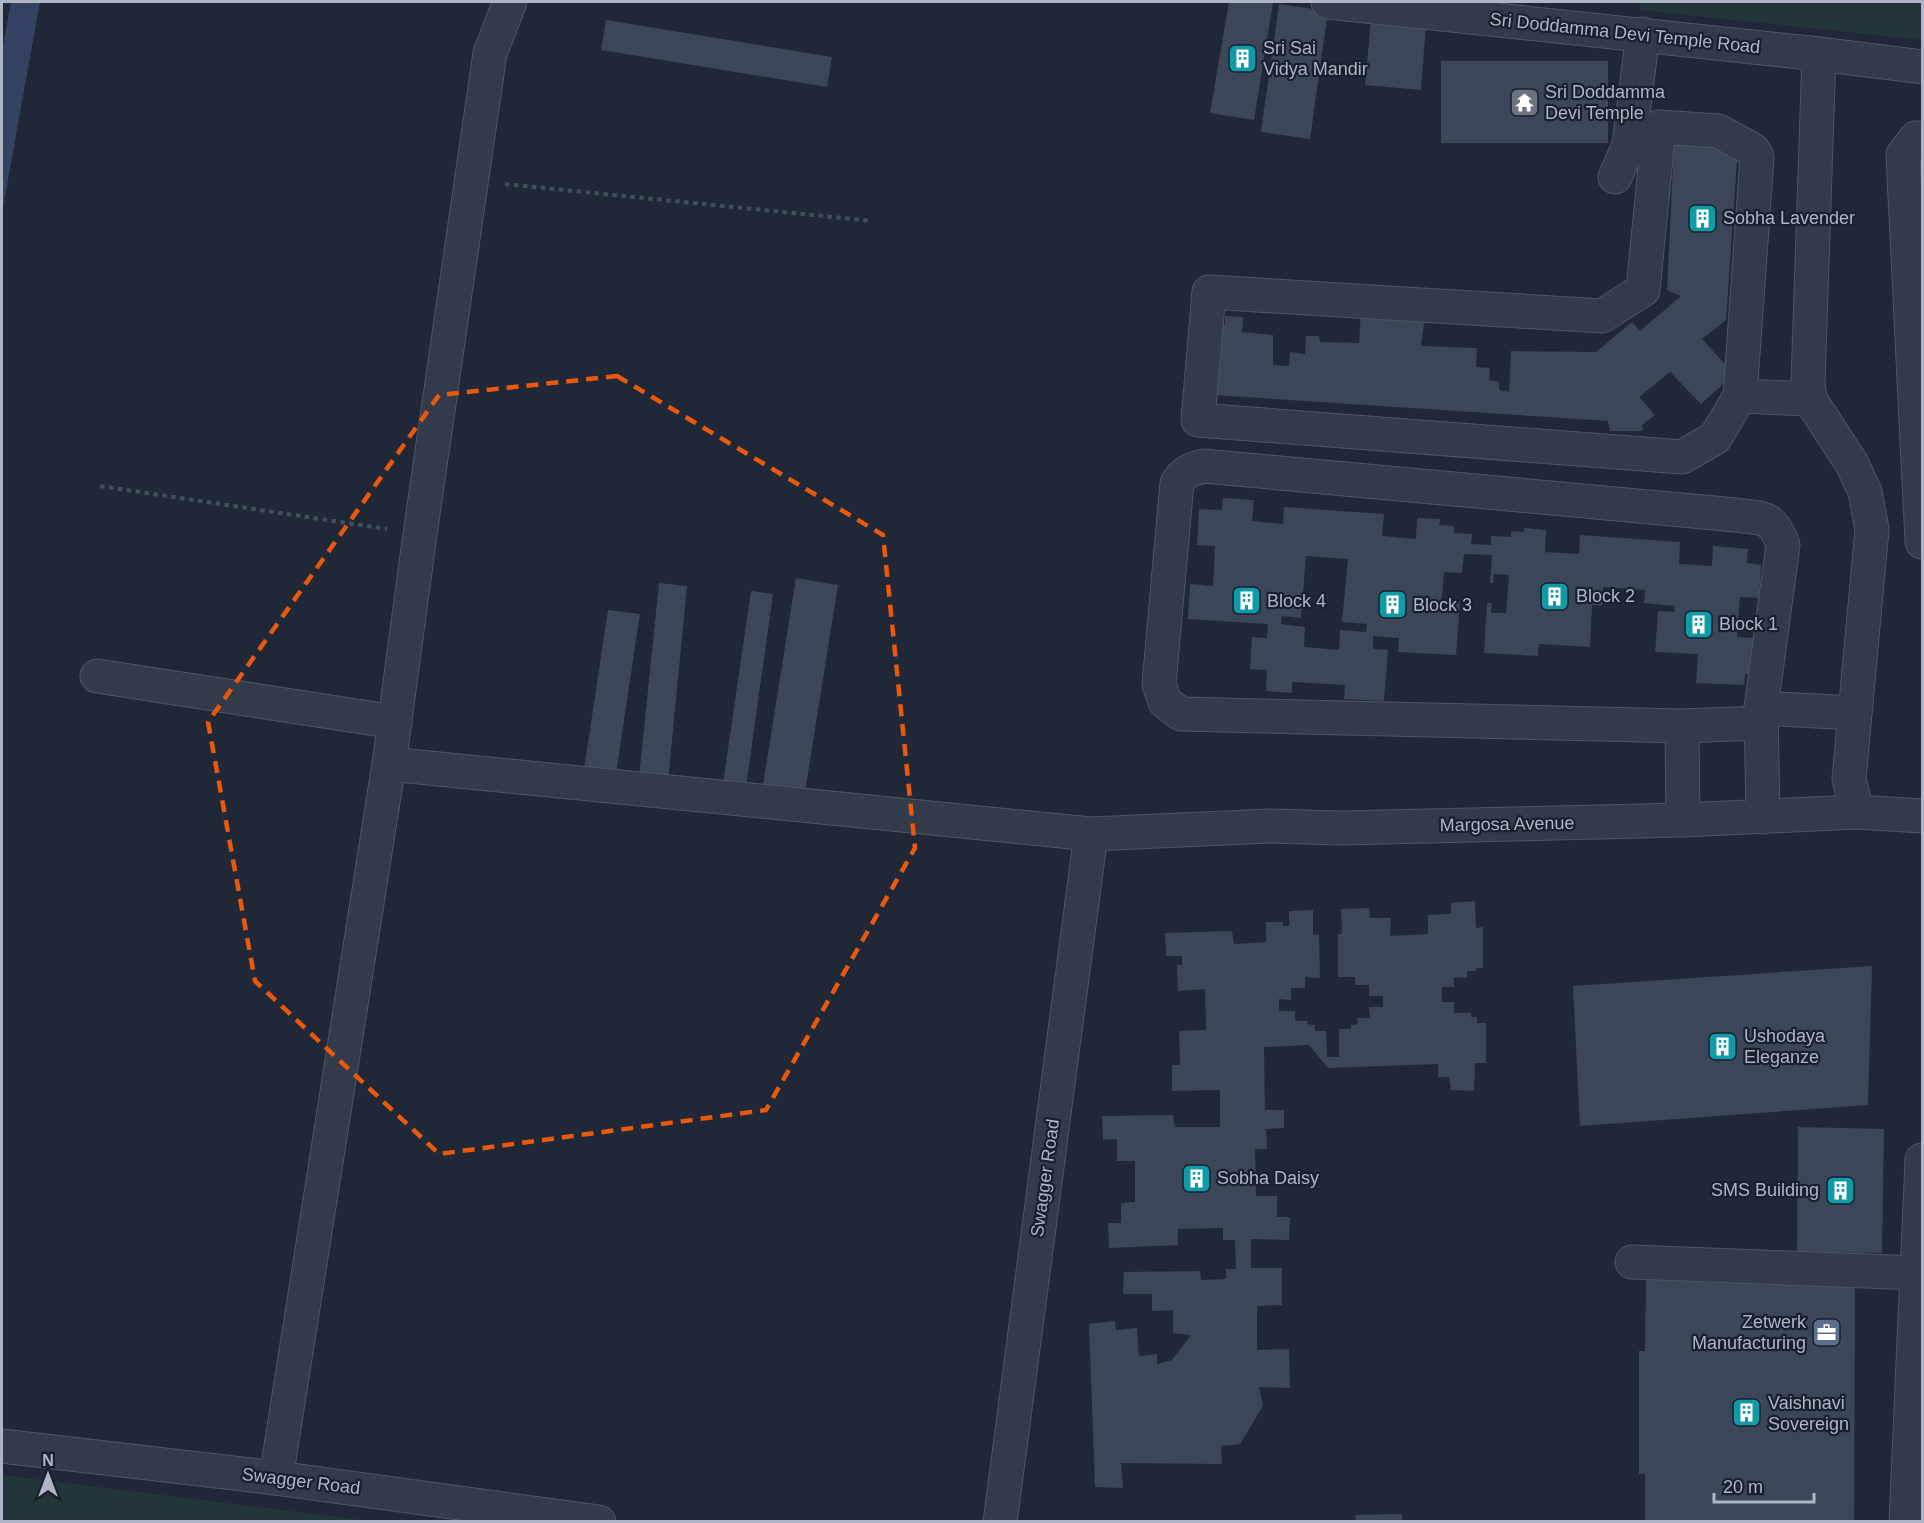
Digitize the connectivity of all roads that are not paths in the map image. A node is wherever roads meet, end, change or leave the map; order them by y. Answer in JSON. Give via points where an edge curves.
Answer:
{"nodes":[{"id":1,"x":510,"y":2,"type":"edge"},
{"id":2,"x":1328,"y":2,"type":"edge"},
{"id":3,"x":1643,"y":34,"type":"junction"},
{"id":4,"x":1819,"y":54,"type":"junction"},
{"id":5,"x":1923,"y":67,"type":"edge"},
{"id":6,"x":1923,"y":138,"type":"edge"},
{"id":7,"x":1615,"y":177,"type":"dead end"},
{"id":8,"x":1740,"y":396,"type":"junction"},
{"id":9,"x":1810,"y":399,"type":"junction"},
{"id":10,"x":1923,"y":542,"type":"edge"},
{"id":11,"x":97,"y":676,"type":"dead end"},
{"id":12,"x":1856,"y":712,"type":"junction"},
{"id":13,"x":1761,"y":715,"type":"junction"},
{"id":14,"x":395,"y":723,"type":"junction"},
{"id":15,"x":1682,"y":726,"type":"junction"},
{"id":16,"x":389,"y":764,"type":"junction"},
{"id":17,"x":1857,"y":812,"type":"junction"},
{"id":18,"x":1923,"y":816,"type":"edge"},
{"id":19,"x":1762,"y":817,"type":"junction"},
{"id":20,"x":1683,"y":820,"type":"junction"},
{"id":21,"x":1091,"y":834,"type":"junction"},
{"id":22,"x":1923,"y":1160,"type":"edge"},
{"id":23,"x":1632,"y":1262,"type":"dead end"},
{"id":24,"x":1919,"y":1286,"type":"edge"},
{"id":25,"x":2,"y":1446,"type":"edge"},
{"id":26,"x":276,"y":1478,"type":"junction"},
{"id":27,"x":599,"y":1521,"type":"edge"},
{"id":28,"x":1000,"y":1521,"type":"edge"},
{"id":29,"x":1906,"y":1521,"type":"edge"}],
"edges":[{"from":1,"to":14,"type":"street","via":[[490,53]]},
{"from":2,"to":3,"type":"street","name":"Sri Doddamma Devi Temple Road"},
{"from":3,"to":4,"type":"street","name":"Sri Doddamma Devi Temple Road"},
{"from":3,"to":7,"type":"street","via":[[1629,145]]},
{"from":4,"to":5,"type":"street","name":"Sri Doddamma Devi Temple Road"},
{"from":4,"to":9,"type":"street"},
{"from":6,"to":10,"type":"street","via":[[1916,138],[1903,155]]},
{"from":8,"to":8,"type":"street","via":[[1757,157],[1753,150],[1718,131],[1659,128],[1644,290],[1602,316],[1209,292],[1198,420],[1682,457],[1715,438]]},
{"from":8,"to":9,"type":"street"},
{"from":9,"to":12,"type":"street","via":[[1852,464],[1865,492],[1872,529]]},
{"from":11,"to":14,"type":"street"},
{"from":12,"to":13,"type":"street"},
{"from":12,"to":17,"type":"street","via":[[1850,779]]},
{"from":13,"to":15,"type":"street"},
{"from":13,"to":15,"type":"street","via":[[1783,545],[1777,528],[1766,519],[1204,466],[1183,474],[1177,483],[1159,684],[1165,702],[1181,714]]},
{"from":13,"to":19,"type":"street"},
{"from":14,"to":16,"type":"street"},
{"from":15,"to":20,"type":"street"},
{"from":16,"to":21,"type":"street","name":"Margosa Avenue"},
{"from":16,"to":26,"type":"street"},
{"from":17,"to":18,"type":"street","name":"Margosa Avenue"},
{"from":17,"to":19,"type":"street","name":"Margosa Avenue"},
{"from":19,"to":20,"type":"street","name":"Margosa Avenue"},
{"from":20,"to":21,"type":"street","name":"Margosa Avenue","via":[[1340,828],[1270,826]]},
{"from":21,"to":28,"type":"street","name":"Swagger Road"},
{"from":22,"to":24,"type":"street"},
{"from":23,"to":24,"type":"street"},
{"from":24,"to":29,"type":"street"},
{"from":25,"to":26,"type":"street","name":"Swagger Road"},
{"from":26,"to":27,"type":"street","name":"Swagger Road"}]}
